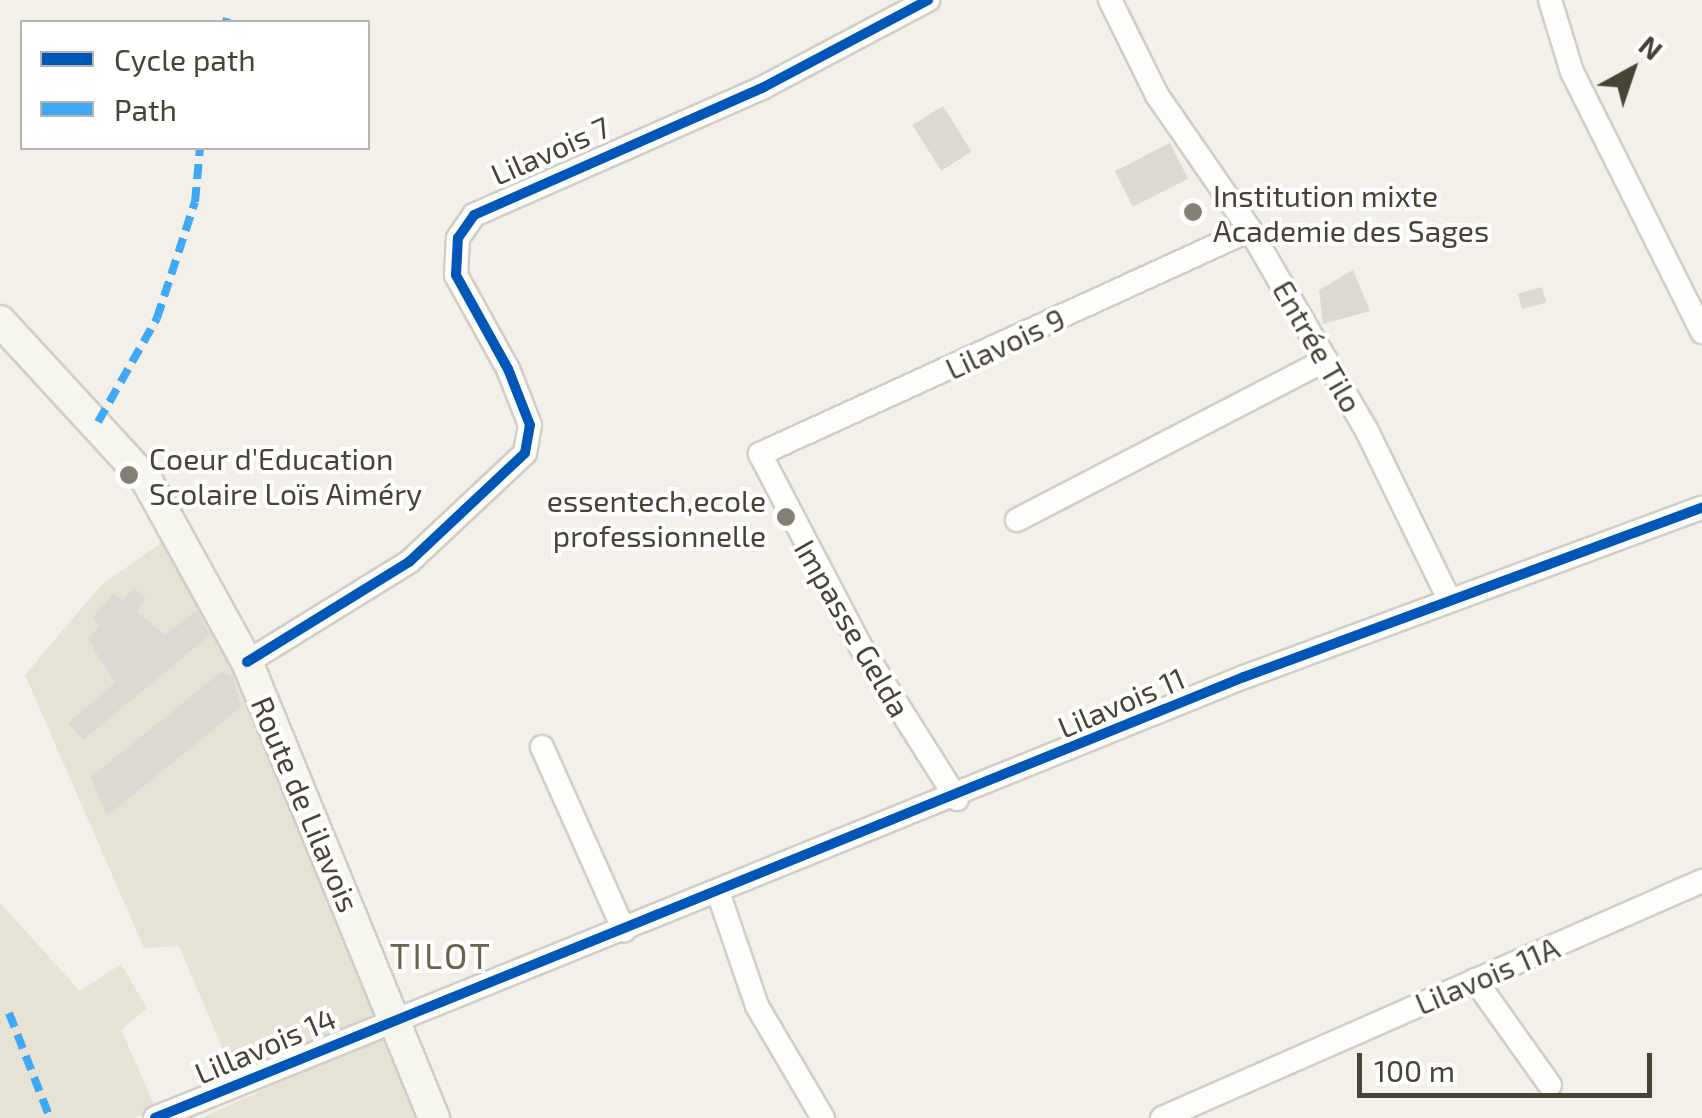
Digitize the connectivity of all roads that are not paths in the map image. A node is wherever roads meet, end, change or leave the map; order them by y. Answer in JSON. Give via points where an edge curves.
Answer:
{"nodes":[{"id":1,"x":928,"y":0,"type":"edge"},
{"id":2,"x":1110,"y":0,"type":"edge"},
{"id":3,"x":1550,"y":0,"type":"edge"},
{"id":4,"x":1250,"y":230,"type":"junction"},
{"id":5,"x":0,"y":320,"type":"edge"},
{"id":6,"x":1702,"y":332,"type":"edge"},
{"id":7,"x":1326,"y":360,"type":"junction"},
{"id":8,"x":760,"y":454,"type":"joint"},
{"id":9,"x":1702,"y":508,"type":"edge"},
{"id":10,"x":1016,"y":520,"type":"dead end"},
{"id":11,"x":1450,"y":598,"type":"junction"},
{"id":12,"x":247,"y":662,"type":"junction"},
{"id":13,"x":542,"y":747,"type":"dead end"},
{"id":14,"x":956,"y":799,"type":"junction"},
{"id":15,"x":1702,"y":880,"type":"edge"},
{"id":16,"x":718,"y":892,"type":"junction"},
{"id":17,"x":624,"y":930,"type":"junction"},
{"id":18,"x":1476,"y":980,"type":"junction"},
{"id":19,"x":395,"y":1018,"type":"junction"},
{"id":20,"x":1550,"y":1085,"type":"dead end"},
{"id":21,"x":155,"y":1118,"type":"edge"},
{"id":22,"x":434,"y":1118,"type":"edge"},
{"id":23,"x":823,"y":1118,"type":"edge"},
{"id":24,"x":1162,"y":1118,"type":"edge"}],
"edges":[{"from":1,"to":12,"type":"street","name":"Lilavois 7","via":[[762,88],[474,214],[458,238],[456,275],[508,369],[530,425],[525,453],[408,562]]},
{"from":2,"to":4,"type":"street","name":"Entrée Tilo","via":[[1157,96]]},
{"from":3,"to":6,"type":"street","via":[[1572,72]]},
{"from":4,"to":7,"type":"street","name":"Entrée Tilo"},
{"from":4,"to":8,"type":"street","name":"Lilavois 9"},
{"from":5,"to":12,"type":"main road","name":"Route de Lilavois","via":[[147,481]]},
{"from":7,"to":10,"type":"street"},
{"from":7,"to":11,"type":"street","name":"Entrée Tilo"},
{"from":8,"to":14,"type":"street","name":"Impasse Gelda","via":[[861,647]]},
{"from":9,"to":11,"type":"street","name":"Lilavois 11"},
{"from":11,"to":14,"type":"street","name":"Lilavois 11"},
{"from":12,"to":19,"type":"main road","name":"Route de Lilavois"},
{"from":13,"to":17,"type":"street"},
{"from":14,"to":16,"type":"street","name":"Lilavois 11"},
{"from":15,"to":18,"type":"street","name":"Lilavois 11A"},
{"from":16,"to":17,"type":"street","name":"Lilavois 11"},
{"from":16,"to":23,"type":"street","via":[[757,1006]]},
{"from":17,"to":19,"type":"street","name":"Lilavois 11"},
{"from":18,"to":20,"type":"street"},
{"from":18,"to":24,"type":"street","name":"Lilavois 11A"},
{"from":19,"to":21,"type":"street","name":"Lillavois 14"},
{"from":19,"to":22,"type":"main road","name":"Route de Lilavois"}]}
